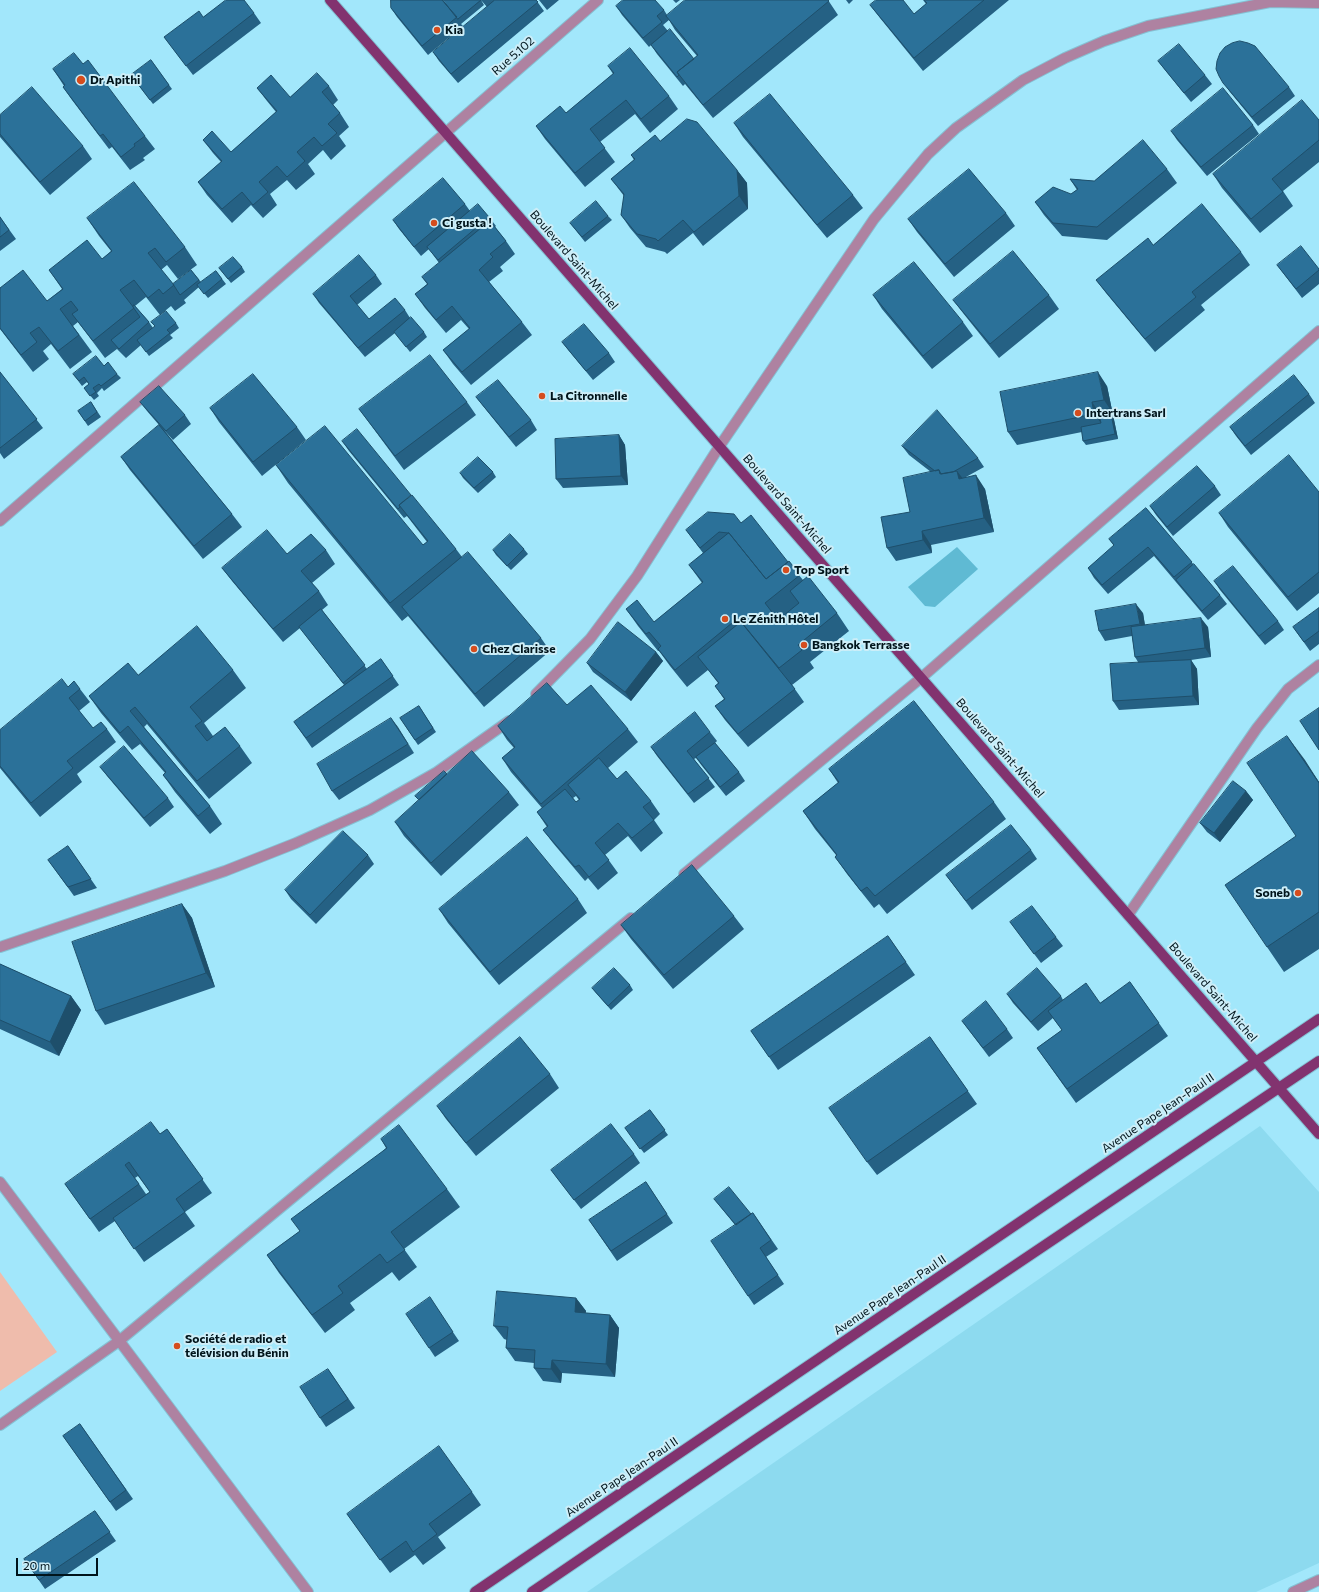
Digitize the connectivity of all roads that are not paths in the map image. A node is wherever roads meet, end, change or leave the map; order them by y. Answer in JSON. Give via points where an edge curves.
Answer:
{"nodes":[{"id":1,"x":330,"y":0,"type":"edge"},
{"id":2,"x":598,"y":0,"type":"edge"},
{"id":3,"x":1270,"y":1,"type":"edge"},
{"id":4,"x":1319,"y":2,"type":"edge"},
{"id":5,"x":445,"y":132,"type":"junction"},
{"id":6,"x":1319,"y":331,"type":"edge"},
{"id":7,"x":719,"y":447,"type":"junction"},
{"id":8,"x":0,"y":521,"type":"edge"},
{"id":9,"x":1319,"y":665,"type":"edge"},
{"id":10,"x":921,"y":678,"type":"junction"},
{"id":11,"x":527,"y":703,"type":"edge"},
{"id":12,"x":516,"y":714,"type":"edge"},
{"id":13,"x":676,"y":880,"type":"edge"},
{"id":14,"x":640,"y":911,"type":"edge"},
{"id":15,"x":1128,"y":915,"type":"junction"},
{"id":16,"x":0,"y":947,"type":"edge"},
{"id":17,"x":1319,"y":1019,"type":"edge"},
{"id":18,"x":1319,"y":1061,"type":"edge"},
{"id":19,"x":1257,"y":1062,"type":"junction"},
{"id":20,"x":1280,"y":1088,"type":"junction"},
{"id":21,"x":1319,"y":1134,"type":"edge"},
{"id":22,"x":0,"y":1182,"type":"edge"},
{"id":23,"x":119,"y":1341,"type":"junction"},
{"id":24,"x":0,"y":1425,"type":"edge"},
{"id":25,"x":1319,"y":1580,"type":"edge"},
{"id":26,"x":308,"y":1592,"type":"edge"},
{"id":27,"x":475,"y":1592,"type":"edge"},
{"id":28,"x":532,"y":1592,"type":"edge"},
{"id":29,"x":1293,"y":1592,"type":"edge"}],
"edges":[{"from":1,"to":5,"type":"main road","name":"Boulevard Saint-Michel"},
{"from":2,"to":5,"type":"street","name":"Rue 5.102"},
{"from":3,"to":4,"type":"street"},
{"from":3,"to":7,"type":"street","via":[[1148,26],[1104,41],[1024,80],[956,128],[928,154],[874,219]]},
{"from":5,"to":7,"type":"main road","name":"Boulevard Saint-Michel"},
{"from":5,"to":8,"type":"street","name":"Rue 5.102"},
{"from":6,"to":10,"type":"street"},
{"from":7,"to":10,"type":"main road","name":"Boulevard Saint-Michel"},
{"from":7,"to":11,"type":"street","via":[[637,576],[590,639]]},
{"from":9,"to":15,"type":"street","via":[[1288,689],[1257,728]]},
{"from":10,"to":13,"type":"street"},
{"from":10,"to":15,"type":"main road","name":"Boulevard Saint-Michel"},
{"from":12,"to":16,"type":"street","via":[[437,772],[370,810],[225,871]]},
{"from":14,"to":23,"type":"street"},
{"from":15,"to":19,"type":"main road","name":"Boulevard Saint-Michel"},
{"from":17,"to":19,"type":"main road","name":"Avenue Pape Jean-Paul II"},
{"from":18,"to":20,"type":"main road"},
{"from":19,"to":20,"type":"main road","name":"Boulevard Saint-Michel"},
{"from":19,"to":27,"type":"main road","name":"Avenue Pape Jean-Paul II"},
{"from":20,"to":21,"type":"main road","name":"Boulevard Saint-Michel"},
{"from":20,"to":28,"type":"main road"},
{"from":22,"to":23,"type":"street"},
{"from":23,"to":24,"type":"street"},
{"from":23,"to":26,"type":"street"},
{"from":25,"to":29,"type":"street"}]}
